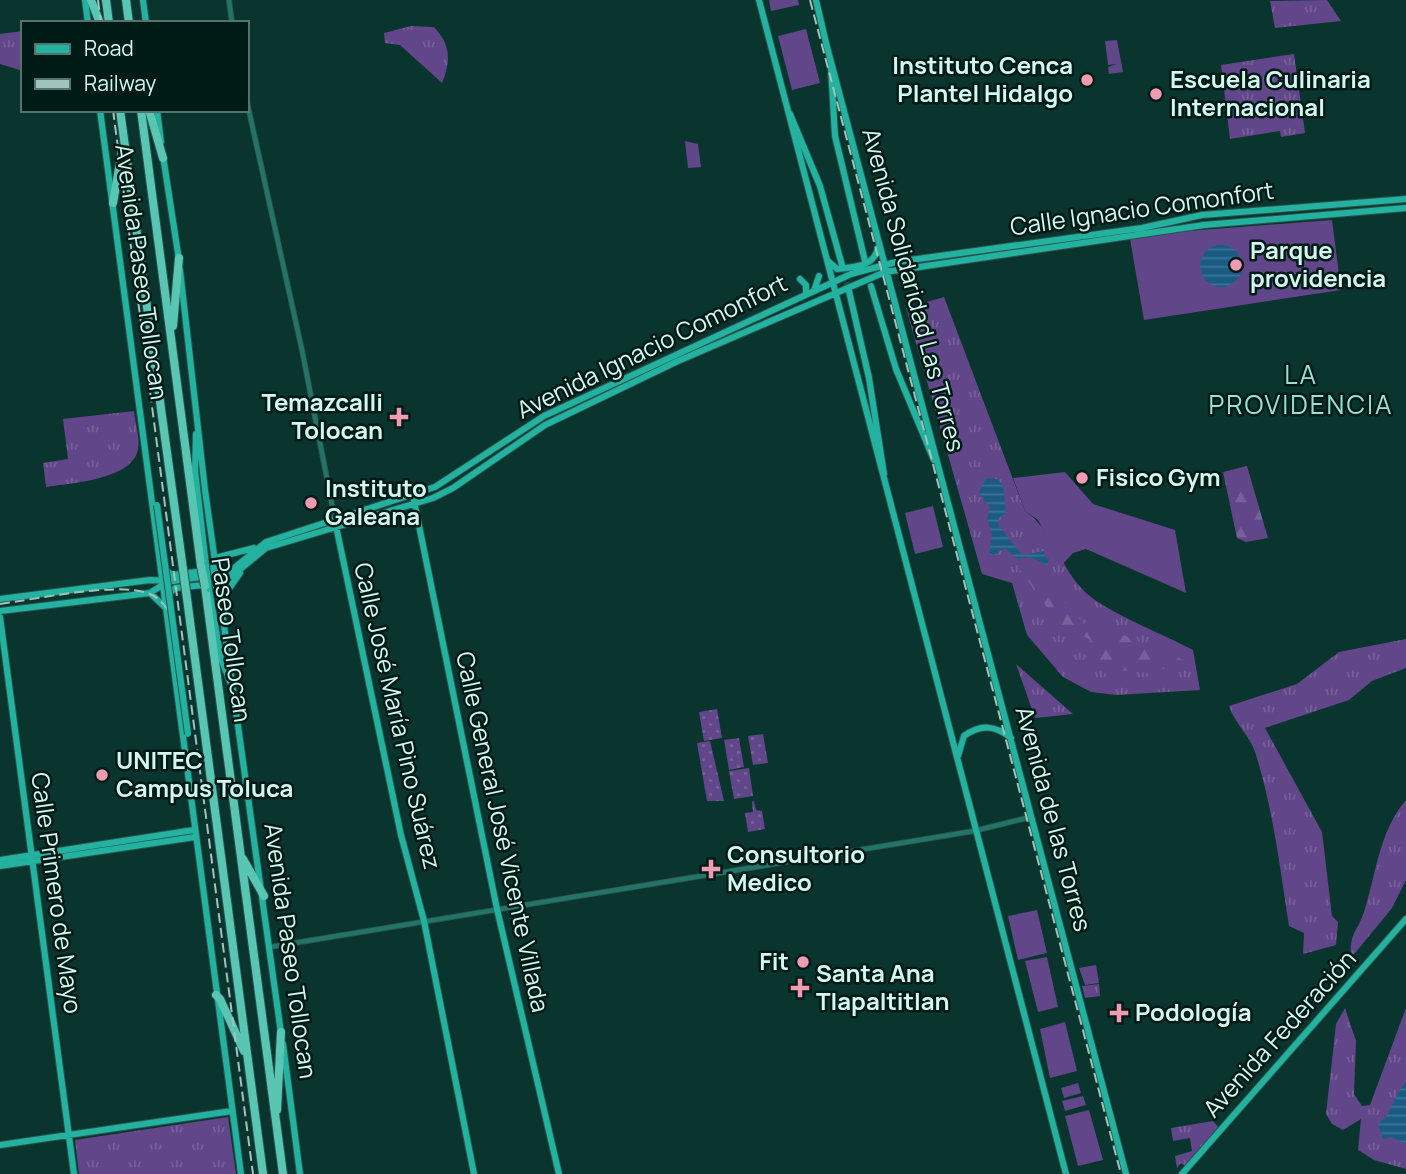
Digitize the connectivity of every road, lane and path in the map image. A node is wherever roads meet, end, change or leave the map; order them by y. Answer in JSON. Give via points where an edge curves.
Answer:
{"nodes":[{"id":1,"x":85,"y":0,"type":"edge"},
{"id":2,"x":92,"y":0,"type":"edge"},
{"id":3,"x":106,"y":0,"type":"edge"},
{"id":4,"x":126,"y":0,"type":"edge"},
{"id":5,"x":143,"y":0,"type":"edge"},
{"id":6,"x":229,"y":0,"type":"edge"},
{"id":7,"x":759,"y":0,"type":"edge"},
{"id":8,"x":816,"y":0,"type":"edge"},
{"id":9,"x":88,"y":21,"type":"edge"},
{"id":10,"x":99,"y":21,"type":"edge"},
{"id":11,"x":109,"y":21,"type":"edge"},
{"id":12,"x":129,"y":21,"type":"edge"},
{"id":13,"x":146,"y":21,"type":"edge"},
{"id":14,"x":232,"y":21,"type":"edge"},
{"id":15,"x":826,"y":43,"type":"junction"},
{"id":16,"x":784,"y":103,"type":"junction"},
{"id":17,"x":248,"y":107,"type":"edge"},
{"id":18,"x":100,"y":112,"type":"edge"},
{"id":19,"x":120,"y":112,"type":"edge"},
{"id":20,"x":141,"y":112,"type":"edge"},
{"id":21,"x":150,"y":112,"type":"edge"},
{"id":22,"x":157,"y":112,"type":"edge"},
{"id":23,"x":123,"y":130,"type":"junction"},
{"id":24,"x":163,"y":158,"type":"junction"},
{"id":25,"x":1406,"y":199,"type":"edge"},
{"id":26,"x":113,"y":203,"type":"junction"},
{"id":27,"x":1406,"y":208,"type":"edge"},
{"id":28,"x":879,"y":245,"type":"junction"},
{"id":29,"x":881,"y":254,"type":"junction"},
{"id":30,"x":178,"y":258,"type":"junction"},
{"id":31,"x":826,"y":260,"type":"junction"},
{"id":32,"x":865,"y":261,"type":"dead end"},
{"id":33,"x":842,"y":265,"type":"tunnel mouth"},
{"id":34,"x":895,"y":266,"type":"junction"},
{"id":35,"x":884,"y":268,"type":"junction"},
{"id":36,"x":818,"y":276,"type":"dead end"},
{"id":37,"x":800,"y":279,"type":"dead end"},
{"id":38,"x":832,"y":283,"type":"junction"},
{"id":39,"x":871,"y":286,"type":"dead end"},
{"id":40,"x":814,"y":291,"type":"junction"},
{"id":41,"x":849,"y":291,"type":"tunnel mouth"},
{"id":42,"x":834,"y":292,"type":"junction"},
{"id":43,"x":806,"y":295,"type":"junction"},
{"id":44,"x":815,"y":302,"type":"junction"},
{"id":45,"x":896,"y":310,"type":"junction"},
{"id":46,"x":839,"y":313,"type":"junction"},
{"id":47,"x":171,"y":340,"type":"junction"},
{"id":48,"x":197,"y":419,"type":"junction"},
{"id":49,"x":144,"y":439,"type":"junction"},
{"id":50,"x":941,"y":474,"type":"junction"},
{"id":51,"x":884,"y":486,"type":"junction"},
{"id":52,"x":413,"y":496,"type":"junction"},
{"id":53,"x":415,"y":505,"type":"junction"},
{"id":54,"x":335,"y":520,"type":"junction"},
{"id":55,"x":337,"y":529,"type":"junction"},
{"id":56,"x":257,"y":547,"type":"junction"},
{"id":57,"x":215,"y":559,"type":"junction"},
{"id":58,"x":161,"y":564,"type":"junction"},
{"id":59,"x":204,"y":565,"type":"junction"},
{"id":60,"x":241,"y":571,"type":"junction"},
{"id":61,"x":217,"y":576,"type":"junction"},
{"id":62,"x":151,"y":580,"type":"junction"},
{"id":63,"x":164,"y":583,"type":"junction"},
{"id":64,"x":207,"y":587,"type":"junction"},
{"id":65,"x":219,"y":589,"type":"junction"},
{"id":66,"x":150,"y":593,"type":"junction"},
{"id":67,"x":0,"y":599,"type":"edge"},
{"id":68,"x":166,"y":600,"type":"junction"},
{"id":69,"x":221,"y":600,"type":"junction"},
{"id":70,"x":167,"y":610,"type":"junction"},
{"id":71,"x":0,"y":611,"type":"edge"},
{"id":72,"x":0,"y":617,"type":"edge"},
{"id":73,"x":234,"y":693,"type":"junction"},
{"id":74,"x":1012,"y":740,"type":"junction"},
{"id":75,"x":957,"y":765,"type":"junction"},
{"id":76,"x":187,"y":766,"type":"junction"},
{"id":77,"x":1033,"y":817,"type":"junction"},
{"id":78,"x":974,"y":831,"type":"junction"},
{"id":79,"x":195,"y":834,"type":"junction"},
{"id":80,"x":240,"y":854,"type":"junction"},
{"id":81,"x":32,"y":859,"type":"junction"},
{"id":82,"x":0,"y":863,"type":"edge"},
{"id":83,"x":264,"y":896,"type":"junction"},
{"id":84,"x":497,"y":909,"type":"junction"},
{"id":85,"x":1406,"y":919,"type":"edge"},
{"id":86,"x":424,"y":921,"type":"junction"},
{"id":87,"x":270,"y":947,"type":"junction"},
{"id":88,"x":216,"y":995,"type":"junction"},
{"id":89,"x":281,"y":1032,"type":"junction"},
{"id":90,"x":248,"y":1063,"type":"junction"},
{"id":91,"x":232,"y":1111,"type":"junction"},
{"id":92,"x":275,"y":1116,"type":"junction"},
{"id":93,"x":69,"y":1136,"type":"junction"},
{"id":94,"x":0,"y":1145,"type":"edge"},
{"id":95,"x":74,"y":1174,"type":"edge"},
{"id":96,"x":241,"y":1174,"type":"edge"},
{"id":97,"x":263,"y":1174,"type":"edge"},
{"id":98,"x":283,"y":1174,"type":"edge"},
{"id":99,"x":300,"y":1174,"type":"edge"},
{"id":100,"x":474,"y":1174,"type":"edge"},
{"id":101,"x":559,"y":1174,"type":"edge"},
{"id":102,"x":1066,"y":1174,"type":"edge"},
{"id":103,"x":1126,"y":1174,"type":"edge"},
{"id":104,"x":1182,"y":1174,"type":"edge"}],
"edges":[{"from":1,"to":9,"type":"main road"},
{"from":2,"to":10,"type":"highway"},
{"from":3,"to":11,"type":"highway"},
{"from":4,"to":12,"type":"highway"},
{"from":5,"to":13,"type":"main road"},
{"from":6,"to":14,"type":"street"},
{"from":7,"to":16,"type":"main road"},
{"from":8,"to":15,"type":"main road","name":"Avenida Solidaridad Las Torres"},
{"from":15,"to":28,"type":"main road","name":"Avenida Solidaridad Las Torres"},
{"from":15,"to":32,"type":"main road","name":"Avenida Solidaridad Las Torres","via":[[834,86],[835,136]]},
{"from":16,"to":31,"type":"main road"},
{"from":16,"to":33,"type":"main road","via":[[820,186]]},
{"from":17,"to":54,"type":"street","name":"Calle José María Pino Suárez"},
{"from":18,"to":26,"type":"main road","name":"Avenida Paseo Tollocan"},
{"from":19,"to":23,"type":"highway","name":"Paseo Tollocan"},
{"from":20,"to":47,"type":"highway","name":"Paseo Tollocan"},
{"from":21,"to":24,"type":"highway"},
{"from":22,"to":24,"type":"main road","name":"Avenida Paseo Tollocan"},
{"from":23,"to":26,"type":"highway"},
{"from":23,"to":90,"type":"highway","name":"Paseo Tollocan","bridge":true},
{"from":24,"to":30,"type":"main road","name":"Avenida Paseo Tollocan"},
{"from":25,"to":34,"type":"main road","name":"Calle Ignacio Comonfort","via":[[1202,215]]},
{"from":26,"to":49,"type":"main road","name":"Avenida Paseo Tollocan"},
{"from":27,"to":34,"type":"main road","name":"Calle Ignacio Comonfort","via":[[1203,225]]},
{"from":28,"to":29,"type":"main road","name":"Avenida Solidaridad Las Torres"},
{"from":28,"to":31,"type":"main road","via":[[874,259],[867,263],[837,269]]},
{"from":29,"to":34,"type":"main road"},
{"from":29,"to":35,"type":"main road","name":"Avenida Solidaridad Las Torres"},
{"from":30,"to":47,"type":"highway"},
{"from":30,"to":48,"type":"main road","name":"Avenida Paseo Tollocan"},
{"from":31,"to":38,"type":"main road"},
{"from":34,"to":35,"type":"main road","name":"Calle Ignacio Comonfort"},
{"from":34,"to":45,"type":"main road"},
{"from":35,"to":38,"type":"main road","name":"Avenida Ignacio Comonfort"},
{"from":35,"to":42,"type":"main road","name":"Avenida Ignacio Comonfort"},
{"from":35,"to":45,"type":"main road","name":"Avenida Solidaridad Las Torres"},
{"from":36,"to":40,"type":"main road"},
{"from":37,"to":43,"type":"main road"},
{"from":38,"to":40,"type":"main road","name":"Avenida Ignacio Comonfort"},
{"from":38,"to":42,"type":"main road"},
{"from":39,"to":50,"type":"main road","name":"Avenida Solidaridad Las Torres","via":[[895,369]]},
{"from":40,"to":43,"type":"main road","name":"Avenida Ignacio Comonfort"},
{"from":41,"to":51,"type":"main road","via":[[869,378]]},
{"from":42,"to":44,"type":"main road","name":"Avenida Ignacio Comonfort"},
{"from":42,"to":46,"type":"main road"},
{"from":43,"to":52,"type":"main road","name":"Avenida Ignacio Comonfort","via":[[544,416],[444,482]]},
{"from":44,"to":46,"type":"main road","via":[[828,302]]},
{"from":44,"to":53,"type":"main road","name":"Avenida Ignacio Comonfort","via":[[545,425],[453,488]]},
{"from":45,"to":50,"type":"main road","name":"Avenida Solidaridad Las Torres"},
{"from":46,"to":51,"type":"main road"},
{"from":47,"to":59,"type":"highway","name":"Paseo Tollocan"},
{"from":48,"to":57,"type":"main road","name":"Avenida Paseo Tollocan"},
{"from":48,"to":59,"type":"main road","name":"Avenida Paseo Tollocan","via":[[194,463]]},
{"from":49,"to":58,"type":"main road","name":"Avenida Paseo Tollocan"},
{"from":49,"to":76,"type":"main road","name":"Avenida Paseo Tollocan","bridge":true,"via":[[151,458],[188,734]]},
{"from":50,"to":74,"type":"main road","name":"Avenida de las Torres"},
{"from":51,"to":75,"type":"main road"},
{"from":52,"to":53,"type":"main road","name":"Calle General José Vicente Villada"},
{"from":52,"to":54,"type":"main road","name":"Avenida Ignacio Comonfort"},
{"from":53,"to":55,"type":"main road","name":"Avenida Ignacio Comonfort"},
{"from":53,"to":84,"type":"main road","name":"Calle General José Vicente Villada"},
{"from":54,"to":55,"type":"main road","name":"Calle José María Pino Suárez"},
{"from":54,"to":56,"type":"main road","name":"Avenida Ignacio Comonfort"},
{"from":55,"to":60,"type":"main road","name":"Avenida Ignacio Comonfort","via":[[266,548]]},
{"from":55,"to":86,"type":"main road","name":"Calle José María Pino Suárez","via":[[400,830]]},
{"from":56,"to":57,"type":"main road"},
{"from":56,"to":61,"type":"main road","name":"Avenida Ignacio Comonfort","via":[[234,570]]},
{"from":57,"to":58,"type":"main road","via":[[208,572],[172,575]]},
{"from":57,"to":61,"type":"main road","name":"Avenida Paseo Tollocan"},
{"from":58,"to":62,"type":"main road"},
{"from":58,"to":63,"type":"main road","name":"Avenida Paseo Tollocan"},
{"from":59,"to":64,"type":"highway","name":"Paseo Tollocan","bridge":true},
{"from":60,"to":61,"type":"main road","name":"Avenida Ignacio Comonfort","via":[[226,578]]},
{"from":60,"to":69,"type":"main road"},
{"from":61,"to":63,"type":"main road"},
{"from":61,"to":65,"type":"main road","name":"Avenida Paseo Tollocan"},
{"from":62,"to":63,"type":"main road"},
{"from":62,"to":67,"type":"main road"},
{"from":63,"to":66,"type":"main road"},
{"from":63,"to":68,"type":"main road","name":"Avenida Paseo Tollocan"},
{"from":64,"to":73,"type":"main road","name":"Avenida Paseo Tollocan","via":[[220,659]]},
{"from":64,"to":80,"type":"highway","name":"Paseo Tollocan"},
{"from":65,"to":68,"type":"main road","via":[[213,584],[174,588]]},
{"from":65,"to":69,"type":"main road","name":"Avenida Paseo Tollocan"},
{"from":66,"to":70,"type":"main road"},
{"from":66,"to":71,"type":"main road"},
{"from":68,"to":70,"type":"main road","name":"Avenida Paseo Tollocan"},
{"from":69,"to":73,"type":"main road","name":"Avenida Paseo Tollocan"},
{"from":70,"to":76,"type":"main road","name":"Avenida Paseo Tollocan"},
{"from":72,"to":81,"type":"main road","name":"Calle Primero de Mayo"},
{"from":73,"to":83,"type":"main road","name":"Avenida Paseo Tollocan"},
{"from":74,"to":75,"type":"main road","via":[[996,728],[971,731],[960,742]]},
{"from":74,"to":77,"type":"main road","name":"Avenida de las Torres"},
{"from":75,"to":78,"type":"main road"},
{"from":76,"to":79,"type":"main road","name":"Avenida Paseo Tollocan"},
{"from":77,"to":78,"type":"street"},
{"from":77,"to":103,"type":"main road","name":"Avenida de las Torres"},
{"from":78,"to":84,"type":"street"},
{"from":78,"to":102,"type":"main road"},
{"from":79,"to":81,"type":"main road"},
{"from":79,"to":88,"type":"main road","name":"Avenida Paseo Tollocan"},
{"from":80,"to":83,"type":"highway"},
{"from":80,"to":92,"type":"highway","name":"Paseo Tollocan"},
{"from":81,"to":82,"type":"main road"},
{"from":81,"to":93,"type":"main road","name":"Calle Primero de Mayo"},
{"from":83,"to":87,"type":"main road","name":"Avenida Paseo Tollocan"},
{"from":84,"to":86,"type":"street"},
{"from":84,"to":101,"type":"main road","name":"Calle General José Vicente Villada"},
{"from":85,"to":104,"type":"main road","name":"Avenida Federación"},
{"from":86,"to":87,"type":"street"},
{"from":86,"to":100,"type":"main road","name":"Calle José María Pino Suárez"},
{"from":87,"to":89,"type":"main road","name":"Avenida Paseo Tollocan"},
{"from":88,"to":90,"type":"highway"},
{"from":88,"to":91,"type":"main road","name":"Avenida Paseo Tollocan"},
{"from":89,"to":92,"type":"highway"},
{"from":89,"to":99,"type":"main road","name":"Avenida Paseo Tollocan"},
{"from":90,"to":97,"type":"highway","name":"Paseo Tollocan"},
{"from":91,"to":93,"type":"main road"},
{"from":91,"to":96,"type":"main road","name":"Avenida Paseo Tollocan"},
{"from":92,"to":98,"type":"highway","name":"Paseo Tollocan"},
{"from":93,"to":94,"type":"main road"},
{"from":93,"to":95,"type":"main road","name":"Calle Primero de Mayo"}]}
